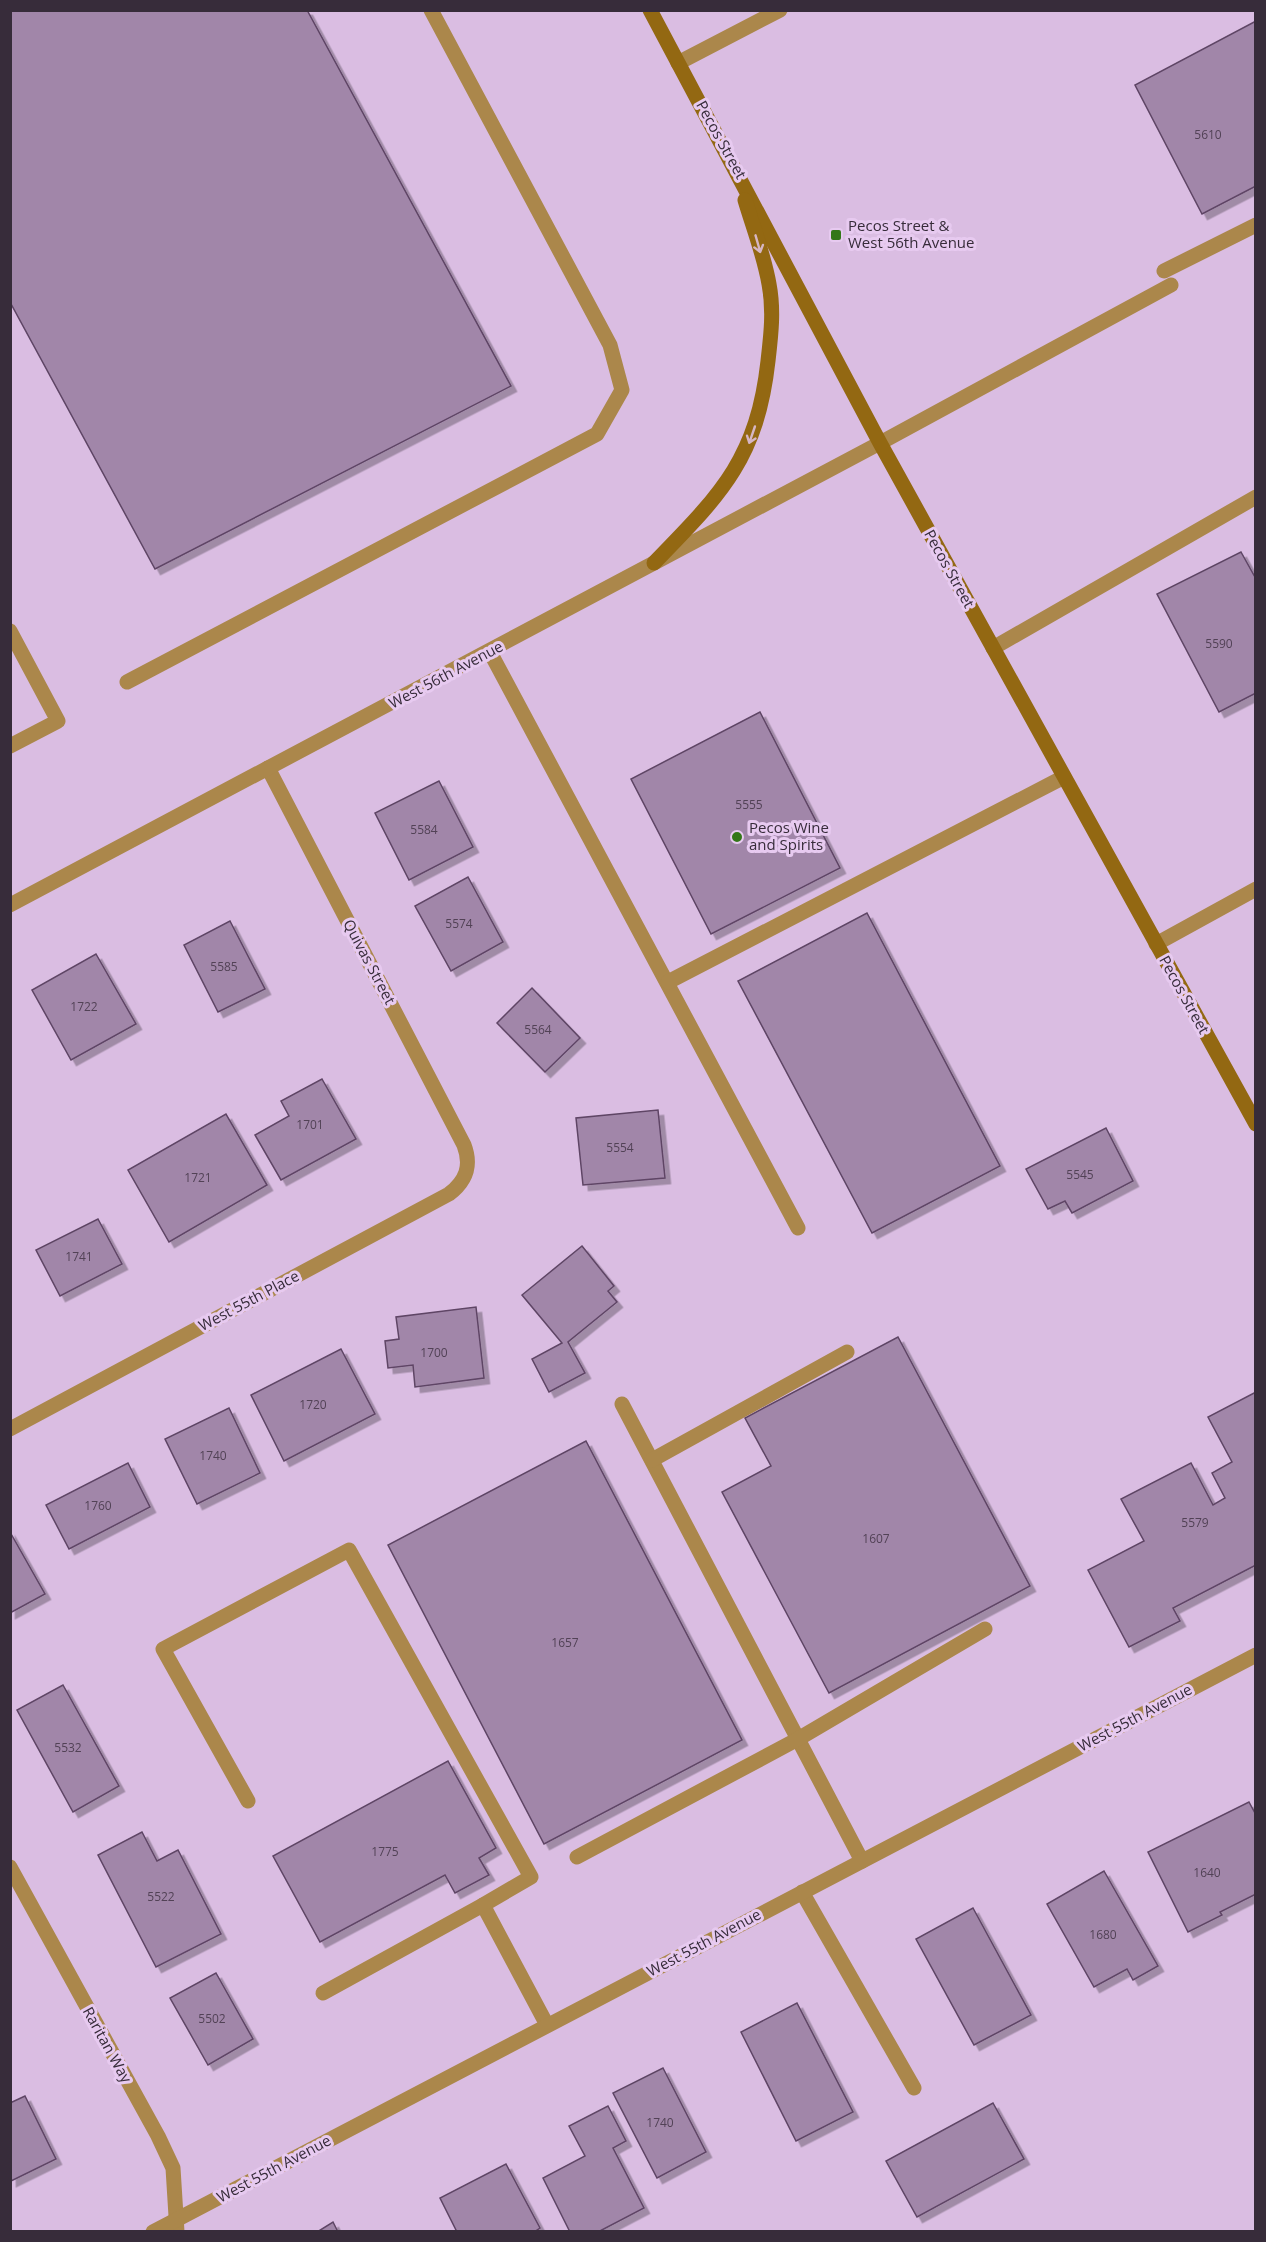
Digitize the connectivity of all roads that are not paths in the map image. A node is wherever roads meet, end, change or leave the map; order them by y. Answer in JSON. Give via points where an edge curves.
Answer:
{"nodes":[{"id":1,"x":431,"y":10,"type":"edge"},
{"id":2,"x":650,"y":10,"type":"edge"},
{"id":3,"x":780,"y":10,"type":"edge"},
{"id":4,"x":678,"y":63,"type":"junction"},
{"id":5,"x":736,"y":168,"type":"junction"},
{"id":6,"x":1256,"y":225,"type":"edge"},
{"id":7,"x":1164,"y":271,"type":"dead end"},
{"id":8,"x":1171,"y":285,"type":"dead end"},
{"id":9,"x":880,"y":443,"type":"junction"},
{"id":10,"x":1256,"y":497,"type":"edge"},
{"id":11,"x":654,"y":563,"type":"junction"},
{"id":12,"x":10,"y":632,"type":"edge"},
{"id":13,"x":993,"y":648,"type":"junction"},
{"id":14,"x":490,"y":652,"type":"junction"},
{"id":15,"x":127,"y":682,"type":"dead end"},
{"id":16,"x":10,"y":746,"type":"edge"},
{"id":17,"x":268,"y":768,"type":"junction"},
{"id":18,"x":1064,"y":777,"type":"junction"},
{"id":19,"x":1256,"y":889,"type":"edge"},
{"id":20,"x":10,"y":905,"type":"edge"},
{"id":21,"x":1156,"y":944,"type":"junction"},
{"id":22,"x":668,"y":982,"type":"junction"},
{"id":23,"x":1256,"y":1124,"type":"edge"},
{"id":24,"x":469,"y":1157,"type":"joint"},
{"id":25,"x":798,"y":1228,"type":"dead end"},
{"id":26,"x":848,"y":1352,"type":"dead end"},
{"id":27,"x":622,"y":1404,"type":"dead end"},
{"id":28,"x":10,"y":1429,"type":"edge"},
{"id":29,"x":652,"y":1460,"type":"junction"},
{"id":30,"x":985,"y":1629,"type":"dead end"},
{"id":31,"x":1256,"y":1654,"type":"edge"},
{"id":32,"x":798,"y":1739,"type":"junction"},
{"id":33,"x":248,"y":1801,"type":"dead end"},
{"id":34,"x":577,"y":1857,"type":"dead end"},
{"id":35,"x":862,"y":1861,"type":"junction"},
{"id":36,"x":10,"y":1866,"type":"edge"},
{"id":37,"x":802,"y":1892,"type":"junction"},
{"id":38,"x":483,"y":1905,"type":"junction"},
{"id":39,"x":323,"y":1993,"type":"dead end"},
{"id":40,"x":548,"y":2025,"type":"junction"},
{"id":41,"x":914,"y":2088,"type":"dead end"},
{"id":42,"x":176,"y":2226,"type":"edge"},
{"id":43,"x":153,"y":2232,"type":"edge"}],
"edges":[{"from":1,"to":15,"type":"street","via":[[610,345],[622,390],[597,434]]},
{"from":2,"to":4,"type":"main road","name":"Pecos Street"},
{"from":3,"to":4,"type":"street"},
{"from":4,"to":5,"type":"main road","name":"Pecos Street"},
{"from":5,"to":9,"type":"main road","name":"Pecos Street"},
{"from":5,"to":11,"type":"main road","one_way":true,"via":[[769,284],[772,326],[764,398],[750,443],[723,489]]},
{"from":6,"to":7,"type":"street"},
{"from":8,"to":9,"type":"street","name":"West 56th Avenue"},
{"from":9,"to":11,"type":"street","name":"West 56th Avenue"},
{"from":9,"to":13,"type":"main road","name":"Pecos Street"},
{"from":10,"to":13,"type":"street"},
{"from":11,"to":14,"type":"street","name":"West 56th Avenue"},
{"from":12,"to":16,"type":"street","via":[[58,721]]},
{"from":13,"to":18,"type":"main road","name":"Pecos Street"},
{"from":14,"to":17,"type":"street","name":"West 56th Avenue"},
{"from":14,"to":22,"type":"street"},
{"from":17,"to":20,"type":"street","name":"West 56th Avenue"},
{"from":17,"to":24,"type":"street","name":"Quivas Street"},
{"from":18,"to":21,"type":"main road","name":"Pecos Street"},
{"from":18,"to":22,"type":"street"},
{"from":19,"to":21,"type":"street"},
{"from":21,"to":23,"type":"main road","name":"Pecos Street"},
{"from":22,"to":25,"type":"street"},
{"from":24,"to":28,"type":"street","name":"West 55th Place","via":[[461,1185],[449,1194]]},
{"from":26,"to":29,"type":"street"},
{"from":27,"to":29,"type":"street"},
{"from":29,"to":32,"type":"street"},
{"from":30,"to":32,"type":"street"},
{"from":31,"to":35,"type":"street","name":"West 55th Avenue"},
{"from":32,"to":34,"type":"street"},
{"from":32,"to":35,"type":"street"},
{"from":33,"to":38,"type":"street","via":[[163,1649],[349,1550],[531,1877]]},
{"from":35,"to":37,"type":"street","name":"West 55th Avenue"},
{"from":36,"to":42,"type":"street","name":"Raritan Way","via":[[173,2168]]},
{"from":37,"to":40,"type":"street","name":"West 55th Avenue"},
{"from":37,"to":41,"type":"street"},
{"from":38,"to":39,"type":"street"},
{"from":38,"to":40,"type":"street"},
{"from":40,"to":42,"type":"street","name":"West 55th Avenue"},
{"from":42,"to":43,"type":"street","name":"West 55th Avenue"}]}
